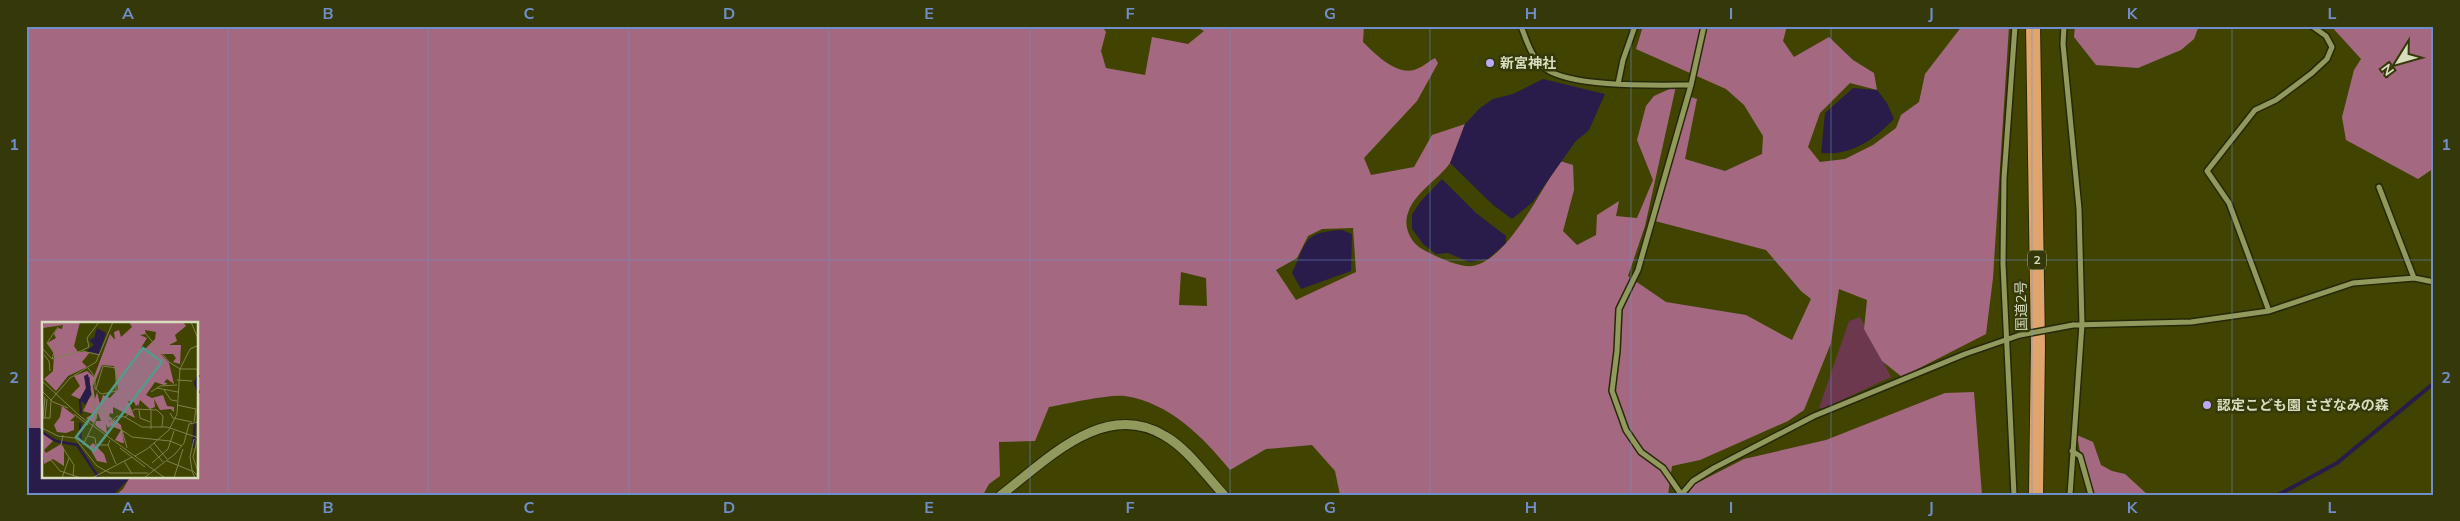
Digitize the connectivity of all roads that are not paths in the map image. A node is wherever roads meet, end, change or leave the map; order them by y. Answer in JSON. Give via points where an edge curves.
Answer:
{"nodes":[{"id":1,"x":1521,"y":26,"type":"edge"},
{"id":2,"x":1635,"y":26,"type":"edge"},
{"id":3,"x":1704,"y":26,"type":"edge"},
{"id":4,"x":2015,"y":26,"type":"edge"},
{"id":5,"x":2033,"y":26,"type":"edge"},
{"id":6,"x":2064,"y":26,"type":"edge"},
{"id":7,"x":2312,"y":26,"type":"edge"},
{"id":8,"x":1618,"y":84,"type":"junction"},
{"id":9,"x":1691,"y":85,"type":"junction"},
{"id":10,"x":2379,"y":187,"type":"dead end"},
{"id":11,"x":2414,"y":278,"type":"junction"},
{"id":12,"x":2434,"y":282,"type":"edge"},
{"id":13,"x":2269,"y":311,"type":"junction"},
{"id":14,"x":2082,"y":324,"type":"junction"},
{"id":15,"x":2008,"y":338,"type":"junction"},
{"id":16,"x":2072,"y":451,"type":"junction"},
{"id":17,"x":1681,"y":494,"type":"edge"},
{"id":18,"x":1001,"y":495,"type":"edge"},
{"id":19,"x":1224,"y":495,"type":"edge"},
{"id":20,"x":2014,"y":495,"type":"edge"},
{"id":21,"x":2036,"y":495,"type":"edge"},
{"id":22,"x":2070,"y":495,"type":"edge"},
{"id":23,"x":2091,"y":495,"type":"edge"}],
"edges":[{"from":1,"to":8,"type":"street","via":[[1533,56],[1547,70],[1567,77]]},
{"from":2,"to":8,"type":"street"},
{"from":3,"to":9,"type":"street"},
{"from":4,"to":15,"type":"street","via":[[2004,178],[2003,264]]},
{"from":5,"to":21,"type":"highway","name":"国道2号","number":"2","via":[[2038,346]]},
{"from":6,"to":14,"type":"street","via":[[2079,209]]},
{"from":7,"to":13,"type":"street","via":[[2326,36],[2332,47],[2327,59],[2276,100],[2255,110],[2207,171],[2229,203]]},
{"from":8,"to":9,"type":"street"},
{"from":9,"to":17,"type":"street","via":[[1638,270],[1619,309],[1612,391],[1626,430],[1642,452],[1663,468]]},
{"from":10,"to":11,"type":"street"},
{"from":11,"to":12,"type":"street"},
{"from":11,"to":13,"type":"street","via":[[2353,283]]},
{"from":13,"to":14,"type":"street","via":[[2191,322]]},
{"from":14,"to":15,"type":"street","bridge":true},
{"from":14,"to":16,"type":"street"},
{"from":15,"to":17,"type":"street","via":[[1814,416],[1714,468],[1692,481]]},
{"from":15,"to":20,"type":"street"},
{"from":16,"to":22,"type":"street"},
{"from":16,"to":23,"type":"street","via":[[2080,456]]},
{"from":18,"to":19,"type":"street","via":[[1088,432],[1128,423],[1166,436]]}]}
